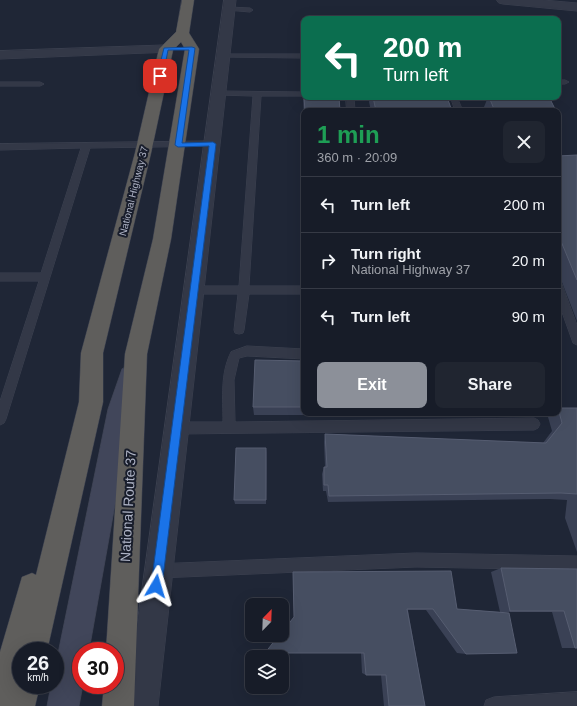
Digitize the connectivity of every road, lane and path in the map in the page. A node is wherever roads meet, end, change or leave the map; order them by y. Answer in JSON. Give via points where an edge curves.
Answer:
{"nodes":[{"id":1,"x":188,"y":0,"type":"edge"},
{"id":2,"x":502,"y":0,"type":"edge"},
{"id":3,"x":229,"y":5,"type":"edge"},
{"id":4,"x":577,"y":7,"type":"edge"},
{"id":5,"x":250,"y":10,"type":"dead end"},
{"id":6,"x":182,"y":33,"type":"junction"},
{"id":7,"x":192,"y":48,"type":"junction"},
{"id":8,"x":166,"y":49,"type":"junction"},
{"id":9,"x":0,"y":55,"type":"edge"},
{"id":10,"x":224,"y":56,"type":"junction"},
{"id":11,"x":301,"y":56,"type":"edge"},
{"id":12,"x":0,"y":84,"type":"edge"},
{"id":13,"x":40,"y":84,"type":"dead end"},
{"id":14,"x":219,"y":93,"type":"junction"},
{"id":15,"x":257,"y":94,"type":"junction"},
{"id":16,"x":301,"y":94,"type":"edge"},
{"id":17,"x":213,"y":144,"type":"junction"},
{"id":18,"x":178,"y":145,"type":"junction"},
{"id":19,"x":86,"y":146,"type":"junction"},
{"id":20,"x":145,"y":146,"type":"junction"},
{"id":21,"x":0,"y":147,"type":"edge"},
{"id":22,"x":0,"y":277,"type":"edge"},
{"id":23,"x":45,"y":277,"type":"junction"},
{"id":24,"x":194,"y":290,"type":"junction"},
{"id":25,"x":244,"y":290,"type":"junction"},
{"id":26,"x":301,"y":290,"type":"edge"},
{"id":27,"x":561,"y":295,"type":"edge"},
{"id":28,"x":239,"y":330,"type":"dead end"},
{"id":29,"x":577,"y":340,"type":"edge"},
{"id":30,"x":92,"y":353,"type":"junction"},
{"id":31,"x":136,"y":354,"type":"junction"},
{"id":32,"x":301,"y":354,"type":"edge"},
{"id":33,"x":0,"y":419,"type":"edge"},
{"id":34,"x":534,"y":424,"type":"dead end"},
{"id":35,"x":177,"y":428,"type":"junction"},
{"id":36,"x":229,"y":428,"type":"junction"},
{"id":37,"x":577,"y":563,"type":"edge"},
{"id":38,"x":158,"y":571,"type":"junction"},
{"id":39,"x":34,"y":642,"type":"edge"},
{"id":40,"x":21,"y":694,"type":"edge"},
{"id":41,"x":577,"y":700,"type":"edge"},
{"id":42,"x":1,"y":706,"type":"edge"},
{"id":43,"x":18,"y":706,"type":"edge"},
{"id":44,"x":62,"y":706,"type":"edge"},
{"id":45,"x":118,"y":706,"type":"edge"},
{"id":46,"x":142,"y":706,"type":"edge"},
{"id":47,"x":492,"y":706,"type":"edge"}],
"edges":[{"from":1,"to":6,"type":"highway"},
{"from":2,"to":4,"type":"street"},
{"from":3,"to":5,"type":"lane"},
{"from":3,"to":10,"type":"street"},
{"from":6,"to":7,"type":"highway"},
{"from":6,"to":8,"type":"highway"},
{"from":7,"to":8,"type":"highway"},
{"from":7,"to":18,"type":"highway"},
{"from":8,"to":9,"type":"street"},
{"from":8,"to":20,"type":"highway","name":"National Highway 37"},
{"from":10,"to":11,"type":"lane"},
{"from":10,"to":14,"type":"street"},
{"from":12,"to":13,"type":"lane"},
{"from":14,"to":15,"type":"lane"},
{"from":14,"to":17,"type":"street"},
{"from":15,"to":16,"type":"lane"},
{"from":15,"to":25,"type":"lane"},
{"from":17,"to":18,"type":"lane"},
{"from":17,"to":24,"type":"street"},
{"from":18,"to":20,"type":"lane"},
{"from":18,"to":31,"type":"highway","via":[[162,240]]},
{"from":19,"to":20,"type":"lane"},
{"from":19,"to":21,"type":"lane"},
{"from":19,"to":23,"type":"lane"},
{"from":20,"to":30,"type":"highway","name":"National Highway 37"},
{"from":22,"to":23,"type":"lane"},
{"from":23,"to":33,"type":"lane"},
{"from":24,"to":25,"type":"lane"},
{"from":24,"to":35,"type":"street"},
{"from":25,"to":26,"type":"lane"},
{"from":25,"to":28,"type":"lane"},
{"from":27,"to":29,"type":"lane"},
{"from":30,"to":39,"type":"highway","via":[[91,402]]},
{"from":30,"to":42,"type":"highway"},
{"from":31,"to":44,"type":"main road","via":[[120,409]]},
{"from":31,"to":45,"type":"highway","name":"National Route 37"},
{"from":32,"to":36,"type":"lane","via":[[247,351],[235,355],[229,371]]},
{"from":34,"to":36,"type":"lane"},
{"from":35,"to":36,"type":"lane"},
{"from":35,"to":38,"type":"street"},
{"from":37,"to":38,"type":"lane","via":[[416,560]]},
{"from":38,"to":46,"type":"street"},
{"from":40,"to":43,"type":"highway"},
{"from":41,"to":47,"type":"lane"}]}
